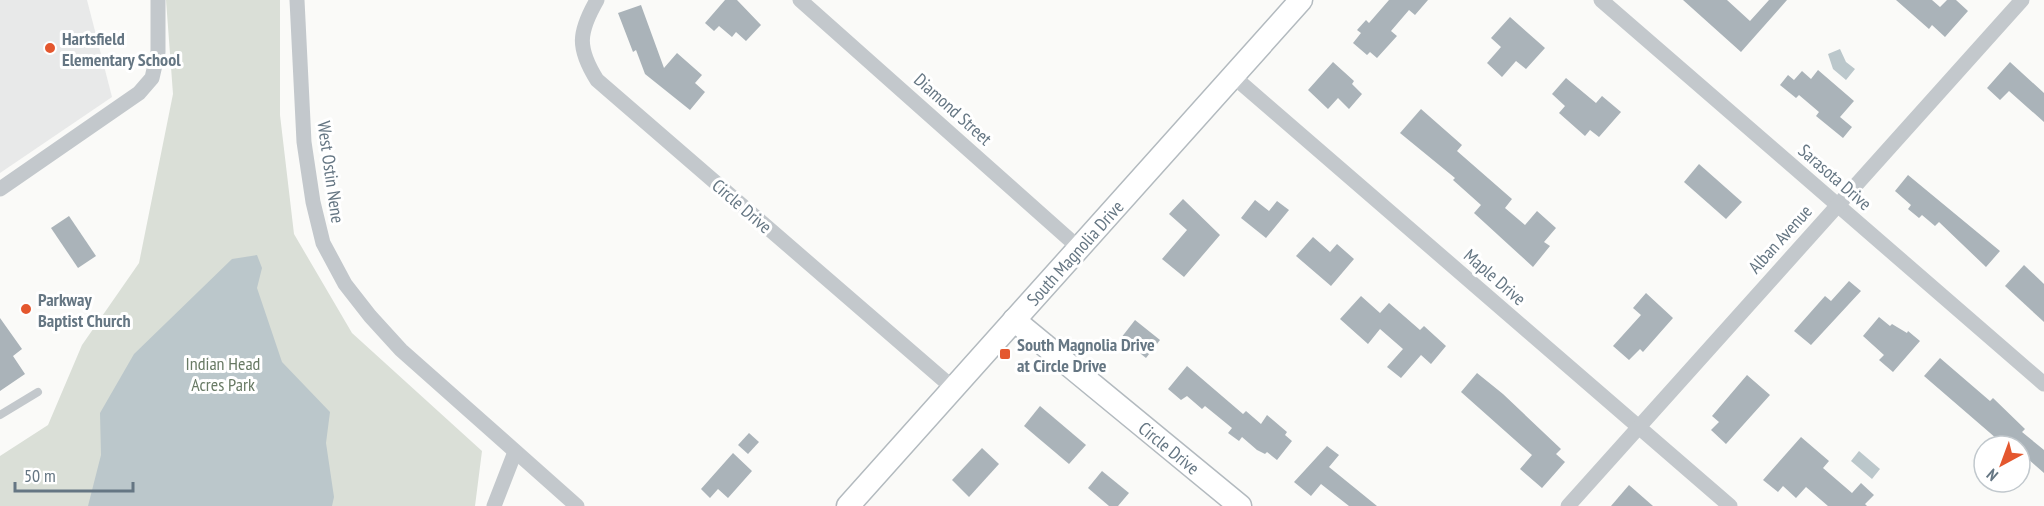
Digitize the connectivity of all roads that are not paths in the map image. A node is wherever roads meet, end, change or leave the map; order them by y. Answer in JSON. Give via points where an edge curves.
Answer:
{"nodes":[{"id":1,"x":158,"y":0,"type":"edge"},
{"id":2,"x":297,"y":0,"type":"edge"},
{"id":3,"x":597,"y":0,"type":"edge"},
{"id":4,"x":800,"y":0,"type":"edge"},
{"id":5,"x":1301,"y":0,"type":"edge"},
{"id":6,"x":1601,"y":0,"type":"edge"},
{"id":7,"x":2022,"y":0,"type":"edge"},
{"id":8,"x":1234,"y":77,"type":"junction"},
{"id":9,"x":1,"y":189,"type":"edge"},
{"id":10,"x":1837,"y":205,"type":"junction"},
{"id":11,"x":1080,"y":248,"type":"junction"},
{"id":12,"x":1014,"y":320,"type":"junction"},
{"id":13,"x":2044,"y":384,"type":"edge"},
{"id":14,"x":953,"y":388,"type":"junction"},
{"id":15,"x":38,"y":392,"type":"dead end"},
{"id":16,"x":0,"y":415,"type":"edge"},
{"id":17,"x":1638,"y":427,"type":"junction"},
{"id":18,"x":515,"y":453,"type":"junction"},
{"id":19,"x":494,"y":506,"type":"edge"},
{"id":20,"x":577,"y":506,"type":"edge"},
{"id":21,"x":848,"y":506,"type":"edge"},
{"id":22,"x":1240,"y":506,"type":"edge"},
{"id":23,"x":1568,"y":506,"type":"edge"},
{"id":24,"x":1730,"y":506,"type":"edge"}],
"edges":[{"from":1,"to":9,"type":"street","via":[[158,52],[152,78],[139,93]]},
{"from":2,"to":18,"type":"street","name":"West Ostin Nene","via":[[304,142],[323,243],[345,284],[401,350]]},
{"from":3,"to":14,"type":"street","name":"Circle Drive","via":[[581,42],[584,60],[597,80]]},
{"from":4,"to":11,"type":"street","name":"Diamond Street"},
{"from":5,"to":8,"type":"main road","name":"South Magnolia Drive"},
{"from":6,"to":10,"type":"street","name":"Sarasota Drive"},
{"from":7,"to":10,"type":"street","name":"Alban Avenue"},
{"from":8,"to":11,"type":"main road","name":"South Magnolia Drive"},
{"from":8,"to":17,"type":"street","name":"Maple Drive"},
{"from":10,"to":13,"type":"street","name":"Sarasota Drive"},
{"from":10,"to":17,"type":"street","name":"Alban Avenue"},
{"from":11,"to":12,"type":"main road","name":"South Magnolia Drive"},
{"from":12,"to":14,"type":"main road","name":"South Magnolia Drive"},
{"from":12,"to":22,"type":"main road","name":"Circle Drive"},
{"from":14,"to":21,"type":"main road","name":"South Magnolia Drive"},
{"from":15,"to":16,"type":"lane"},
{"from":17,"to":23,"type":"street","name":"Alban Avenue"},
{"from":17,"to":24,"type":"street","name":"Maple Drive"},
{"from":18,"to":19,"type":"street"},
{"from":18,"to":20,"type":"street","name":"West Ostin Nene"}]}
